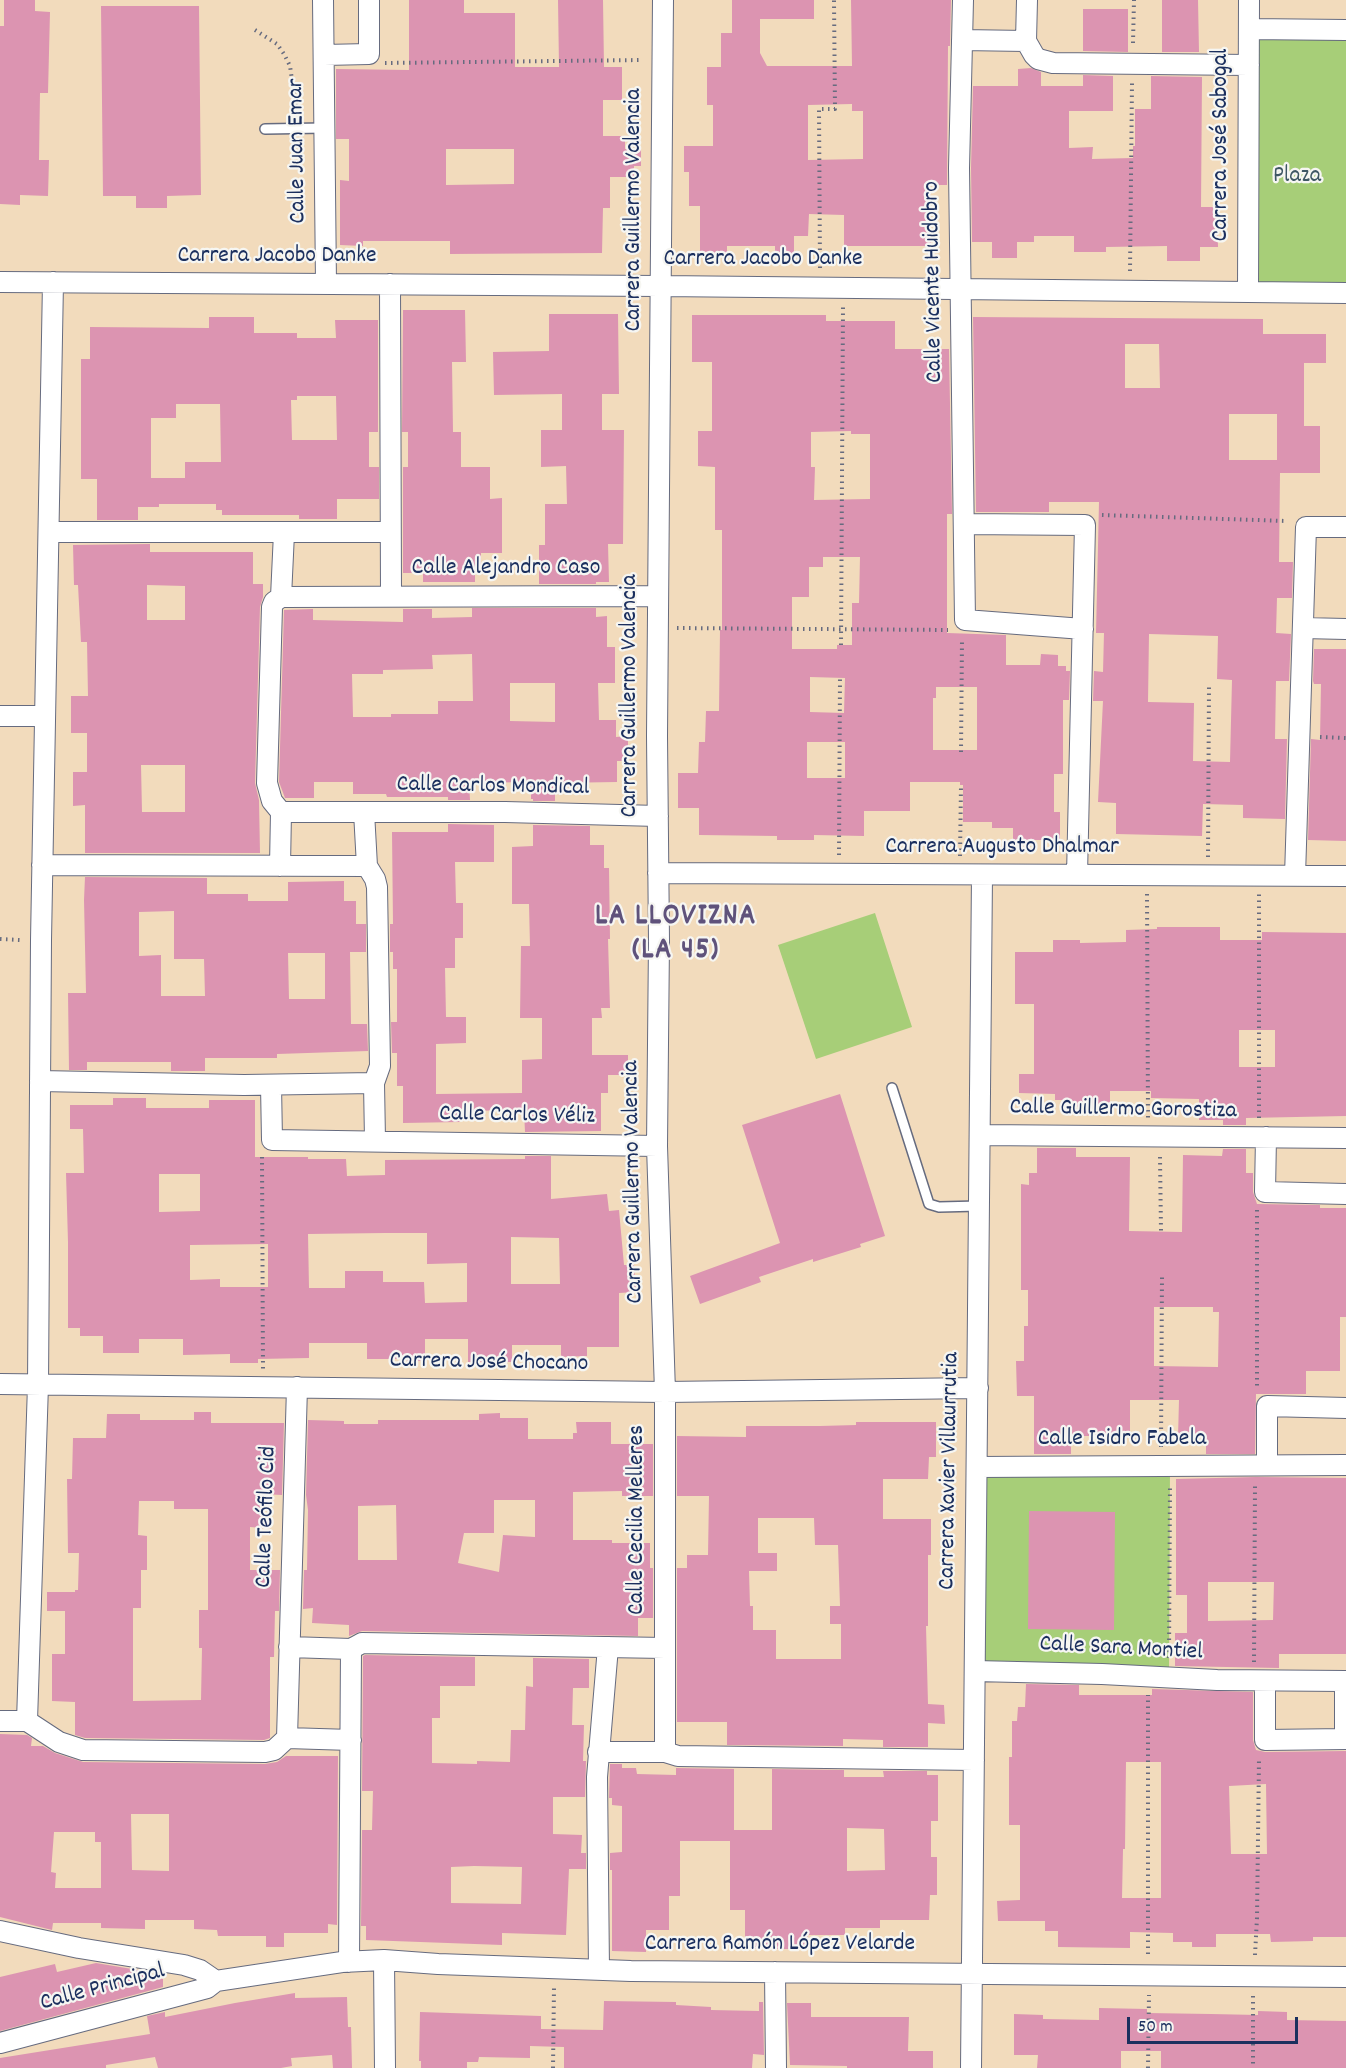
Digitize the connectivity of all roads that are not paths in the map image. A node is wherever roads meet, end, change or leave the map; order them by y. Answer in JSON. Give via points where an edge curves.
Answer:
{"nodes":[{"id":1,"x":323,"y":0,"type":"edge"},
{"id":2,"x":369,"y":0,"type":"edge"},
{"id":3,"x":663,"y":0,"type":"edge"},
{"id":4,"x":963,"y":0,"type":"edge"},
{"id":5,"x":1027,"y":0,"type":"edge"},
{"id":6,"x":1249,"y":0,"type":"edge"},
{"id":7,"x":1249,"y":29,"type":"junction"},
{"id":8,"x":1346,"y":30,"type":"edge"},
{"id":9,"x":962,"y":40,"type":"junction"},
{"id":10,"x":1026,"y":41,"type":"junction"},
{"id":11,"x":324,"y":55,"type":"junction"},
{"id":12,"x":1249,"y":65,"type":"junction"},
{"id":13,"x":324,"y":128,"type":"junction"},
{"id":14,"x":265,"y":129,"type":"dead end"},
{"id":15,"x":0,"y":282,"type":"edge"},
{"id":16,"x":53,"y":282,"type":"junction"},
{"id":17,"x":326,"y":283,"type":"junction"},
{"id":18,"x":390,"y":284,"type":"junction"},
{"id":19,"x":661,"y":285,"type":"junction"},
{"id":20,"x":960,"y":288,"type":"junction"},
{"id":21,"x":1248,"y":291,"type":"junction"},
{"id":22,"x":1346,"y":293,"type":"edge"},
{"id":23,"x":964,"y":524,"type":"junction"},
{"id":24,"x":1346,"y":527,"type":"edge"},
{"id":25,"x":49,"y":532,"type":"junction"},
{"id":26,"x":390,"y":532,"type":"junction"},
{"id":27,"x":284,"y":533,"type":"junction"},
{"id":28,"x":391,"y":596,"type":"junction"},
{"id":29,"x":658,"y":596,"type":"junction"},
{"id":30,"x":281,"y":597,"type":"junction"},
{"id":31,"x":1303,"y":628,"type":"junction"},
{"id":32,"x":1083,"y":629,"type":"junction"},
{"id":33,"x":1346,"y":629,"type":"edge"},
{"id":34,"x":0,"y":716,"type":"edge"},
{"id":35,"x":45,"y":716,"type":"junction"},
{"id":36,"x":281,"y":812,"type":"junction"},
{"id":37,"x":364,"y":812,"type":"junction"},
{"id":38,"x":658,"y":816,"type":"junction"},
{"id":39,"x":42,"y":865,"type":"junction"},
{"id":40,"x":280,"y":866,"type":"junction"},
{"id":41,"x":367,"y":866,"type":"junction"},
{"id":42,"x":658,"y":873,"type":"junction"},
{"id":43,"x":982,"y":875,"type":"junction"},
{"id":44,"x":1077,"y":875,"type":"junction"},
{"id":45,"x":1295,"y":876,"type":"junction"},
{"id":46,"x":1346,"y":876,"type":"edge"},
{"id":47,"x":40,"y":1081,"type":"junction"},
{"id":48,"x":374,"y":1083,"type":"junction"},
{"id":49,"x":271,"y":1085,"type":"junction"},
{"id":50,"x":892,"y":1088,"type":"dead end"},
{"id":51,"x":980,"y":1135,"type":"junction"},
{"id":52,"x":1266,"y":1137,"type":"junction"},
{"id":53,"x":1346,"y":1138,"type":"edge"},
{"id":54,"x":375,"y":1140,"type":"junction"},
{"id":55,"x":657,"y":1146,"type":"junction"},
{"id":56,"x":1346,"y":1194,"type":"edge"},
{"id":57,"x":979,"y":1206,"type":"junction"},
{"id":58,"x":0,"y":1384,"type":"edge"},
{"id":59,"x":38,"y":1385,"type":"junction"},
{"id":60,"x":297,"y":1387,"type":"junction"},
{"id":61,"x":978,"y":1388,"type":"junction"},
{"id":62,"x":665,"y":1392,"type":"junction"},
{"id":63,"x":1346,"y":1408,"type":"edge"},
{"id":64,"x":1346,"y":1465,"type":"edge"},
{"id":65,"x":1261,"y":1466,"type":"junction"},
{"id":66,"x":977,"y":1467,"type":"junction"},
{"id":67,"x":289,"y":1647,"type":"junction"},
{"id":68,"x":608,"y":1647,"type":"junction"},
{"id":69,"x":665,"y":1648,"type":"junction"},
{"id":70,"x":351,"y":1649,"type":"junction"},
{"id":71,"x":975,"y":1671,"type":"junction"},
{"id":72,"x":1259,"y":1681,"type":"junction"},
{"id":73,"x":0,"y":1721,"type":"edge"},
{"id":74,"x":27,"y":1721,"type":"junction"},
{"id":75,"x":287,"y":1738,"type":"junction"},
{"id":76,"x":1346,"y":1739,"type":"edge"},
{"id":77,"x":351,"y":1740,"type":"junction"},
{"id":78,"x":598,"y":1752,"type":"junction"},
{"id":79,"x":665,"y":1752,"type":"junction"},
{"id":80,"x":974,"y":1760,"type":"junction"},
{"id":81,"x":0,"y":1931,"type":"edge"},
{"id":82,"x":384,"y":1960,"type":"junction"},
{"id":83,"x":349,"y":1962,"type":"junction"},
{"id":84,"x":599,"y":1970,"type":"junction"},
{"id":85,"x":775,"y":1972,"type":"junction"},
{"id":86,"x":972,"y":1973,"type":"junction"},
{"id":87,"x":1346,"y":1977,"type":"edge"},
{"id":88,"x":216,"y":1981,"type":"junction"},
{"id":89,"x":0,"y":2043,"type":"edge"},
{"id":90,"x":385,"y":2068,"type":"edge"},
{"id":91,"x":776,"y":2068,"type":"edge"},
{"id":92,"x":971,"y":2068,"type":"edge"}],
"edges":[{"from":1,"to":11,"type":"street","name":"Calle Juan Emar"},
{"from":2,"to":11,"type":"street","name":"Calle Juan Emar","via":[[369,54]]},
{"from":3,"to":19,"type":"street","name":"Carrera Guillermo Valencia"},
{"from":4,"to":9,"type":"street","name":"Calle Vicente Huidobro"},
{"from":5,"to":10,"type":"street"},
{"from":6,"to":7,"type":"street","name":"Carrera José Sabogal"},
{"from":7,"to":8,"type":"street"},
{"from":7,"to":12,"type":"street","name":"Carrera José Sabogal"},
{"from":9,"to":10,"type":"street"},
{"from":9,"to":20,"type":"street","name":"Calle Vicente Huidobro"},
{"from":10,"to":12,"type":"street","via":[[1038,59],[1053,63]]},
{"from":11,"to":13,"type":"street","name":"Calle Juan Emar"},
{"from":12,"to":21,"type":"street","name":"Carrera José Sabogal"},
{"from":13,"to":14,"type":"lane"},
{"from":13,"to":17,"type":"street","name":"Calle Juan Emar"},
{"from":15,"to":16,"type":"street","name":"Carrera Jacobo Danke"},
{"from":16,"to":17,"type":"street","name":"Carrera Jacobo Danke"},
{"from":16,"to":25,"type":"street"},
{"from":17,"to":18,"type":"street","name":"Carrera Jacobo Danke"},
{"from":18,"to":19,"type":"street","name":"Carrera Jacobo Danke"},
{"from":18,"to":26,"type":"street"},
{"from":19,"to":20,"type":"street","name":"Carrera Jacobo Danke"},
{"from":19,"to":29,"type":"street","name":"Carrera Guillermo Valencia"},
{"from":20,"to":21,"type":"street","name":"Carrera Jacobo Danke"},
{"from":20,"to":23,"type":"street","name":"Calle Vicente Huidobro"},
{"from":21,"to":22,"type":"street","name":"Carrera Jacobo Danke"},
{"from":23,"to":32,"type":"street","name":"Calle Vicente Huidobro","via":[[963,623]]},
{"from":23,"to":32,"type":"street","via":[[1085,525]]},
{"from":24,"to":31,"type":"street","via":[[1306,527]]},
{"from":25,"to":27,"type":"street","name":"Calle Alejandro Caso"},
{"from":25,"to":35,"type":"street"},
{"from":26,"to":27,"type":"street","name":"Calle Alejandro Caso"},
{"from":26,"to":28,"type":"street","name":"Calle Alejandro Caso"},
{"from":27,"to":30,"type":"street"},
{"from":28,"to":29,"type":"street","name":"Calle Alejandro Caso"},
{"from":28,"to":30,"type":"street","name":"Calle Alejandro Caso"},
{"from":29,"to":38,"type":"street","name":"Carrera Guillermo Valencia"},
{"from":30,"to":36,"type":"street","via":[[272,607],[267,783],[272,801]]},
{"from":31,"to":33,"type":"street"},
{"from":31,"to":45,"type":"street"},
{"from":32,"to":44,"type":"street"},
{"from":34,"to":35,"type":"street"},
{"from":35,"to":39,"type":"street"},
{"from":36,"to":37,"type":"street","name":"Calle Carlos Mondical"},
{"from":36,"to":40,"type":"street"},
{"from":37,"to":38,"type":"street","name":"Calle Carlos Mondical"},
{"from":37,"to":41,"type":"street","name":"Calle Carlos Mondical"},
{"from":38,"to":42,"type":"street","name":"Carrera Guillermo Valencia"},
{"from":39,"to":40,"type":"street"},
{"from":39,"to":47,"type":"street"},
{"from":40,"to":41,"type":"street"},
{"from":41,"to":48,"type":"street","name":"Calle Carlos Mondical","via":[[377,887],[380,1066]]},
{"from":42,"to":43,"type":"street","name":"Carrera Augusto Dhalmar"},
{"from":42,"to":55,"type":"street","name":"Carrera Guillermo Valencia"},
{"from":43,"to":44,"type":"street","name":"Carrera Augusto Dhalmar"},
{"from":43,"to":51,"type":"street","name":"Carrera Xavier Villaurrutia"},
{"from":44,"to":45,"type":"street","name":"Carrera Augusto Dhalmar"},
{"from":45,"to":46,"type":"street","name":"Carrera Augusto Dhalmar"},
{"from":47,"to":49,"type":"street"},
{"from":47,"to":59,"type":"street"},
{"from":48,"to":49,"type":"street"},
{"from":48,"to":54,"type":"street"},
{"from":49,"to":54,"type":"street","name":"Calle Carlos Véliz","via":[[272,1140]]},
{"from":50,"to":57,"type":"lane","via":[[929,1204]]},
{"from":51,"to":52,"type":"street","name":"Calle Guillermo Gorostiza"},
{"from":51,"to":57,"type":"street","name":"Carrera Xavier Villaurrutia"},
{"from":52,"to":53,"type":"street","name":"Calle Guillermo Gorostiza"},
{"from":52,"to":56,"type":"street","name":"Calle Guillermo Gorostiza","via":[[1265,1192]]},
{"from":54,"to":55,"type":"street","name":"Calle Carlos Véliz"},
{"from":55,"to":62,"type":"street","name":"Carrera Guillermo Valencia"},
{"from":57,"to":61,"type":"street","name":"Carrera Xavier Villaurrutia"},
{"from":58,"to":59,"type":"street","name":"Carrera José Chocano"},
{"from":59,"to":60,"type":"street","name":"Carrera José Chocano"},
{"from":59,"to":74,"type":"street"},
{"from":60,"to":62,"type":"street","name":"Carrera José Chocano"},
{"from":60,"to":67,"type":"street","name":"Calle Teófilo Cid"},
{"from":61,"to":62,"type":"street","name":"Carrera José Chocano"},
{"from":61,"to":66,"type":"street","name":"Carrera Xavier Villaurrutia"},
{"from":62,"to":69,"type":"street","name":"Calle Cecilia Melleres"},
{"from":63,"to":65,"type":"street","via":[[1267,1407]]},
{"from":64,"to":65,"type":"street","name":"Calle Isidro Fabela"},
{"from":65,"to":66,"type":"street","name":"Calle Isidro Fabela"},
{"from":66,"to":71,"type":"street","name":"Carrera Xavier Villaurrutia"},
{"from":67,"to":70,"type":"street"},
{"from":67,"to":75,"type":"street","name":"Calle Teófilo Cid"},
{"from":68,"to":69,"type":"street","name":"Calle Cecilia Melleres"},
{"from":68,"to":70,"type":"street","name":"Calle Cecilia Melleres","via":[[362,1643]]},
{"from":68,"to":78,"type":"street"},
{"from":69,"to":79,"type":"street","name":"Calle Cecilia Melleres"},
{"from":70,"to":77,"type":"street"},
{"from":71,"to":72,"type":"street","name":"Calle Sara Montiel"},
{"from":71,"to":80,"type":"street","name":"Carrera Xavier Villaurrutia"},
{"from":72,"to":76,"type":"street","name":"Calle Sara Montiel","via":[[1265,1740]]},
{"from":72,"to":76,"type":"street","name":"Calle Sara Montiel","via":[[1345,1681]]},
{"from":73,"to":74,"type":"street"},
{"from":74,"to":75,"type":"street","via":[[60,1742],[83,1750],[265,1752],[274,1750]]},
{"from":75,"to":77,"type":"street"},
{"from":77,"to":83,"type":"street"},
{"from":78,"to":79,"type":"street"},
{"from":78,"to":84,"type":"street"},
{"from":79,"to":80,"type":"street","via":[[678,1756]]},
{"from":80,"to":86,"type":"street","name":"Carrera Xavier Villaurrutia"},
{"from":81,"to":88,"type":"street","via":[[184,1965]]},
{"from":82,"to":83,"type":"street","name":"Carrera Ramón López Velarde"},
{"from":82,"to":84,"type":"street","name":"Carrera Ramón López Velarde"},
{"from":82,"to":90,"type":"street"},
{"from":83,"to":88,"type":"street","name":"Carrera Ramón López Velarde"},
{"from":84,"to":85,"type":"street","name":"Carrera Ramón López Velarde"},
{"from":85,"to":86,"type":"street","name":"Carrera Ramón López Velarde"},
{"from":85,"to":91,"type":"street"},
{"from":86,"to":87,"type":"street","name":"Carrera Ramón López Velarde"},
{"from":86,"to":92,"type":"street","name":"Carrera Xavier Villaurrutia"},
{"from":88,"to":89,"type":"street","name":"Calle Principal","via":[[207,1988]]}]}
